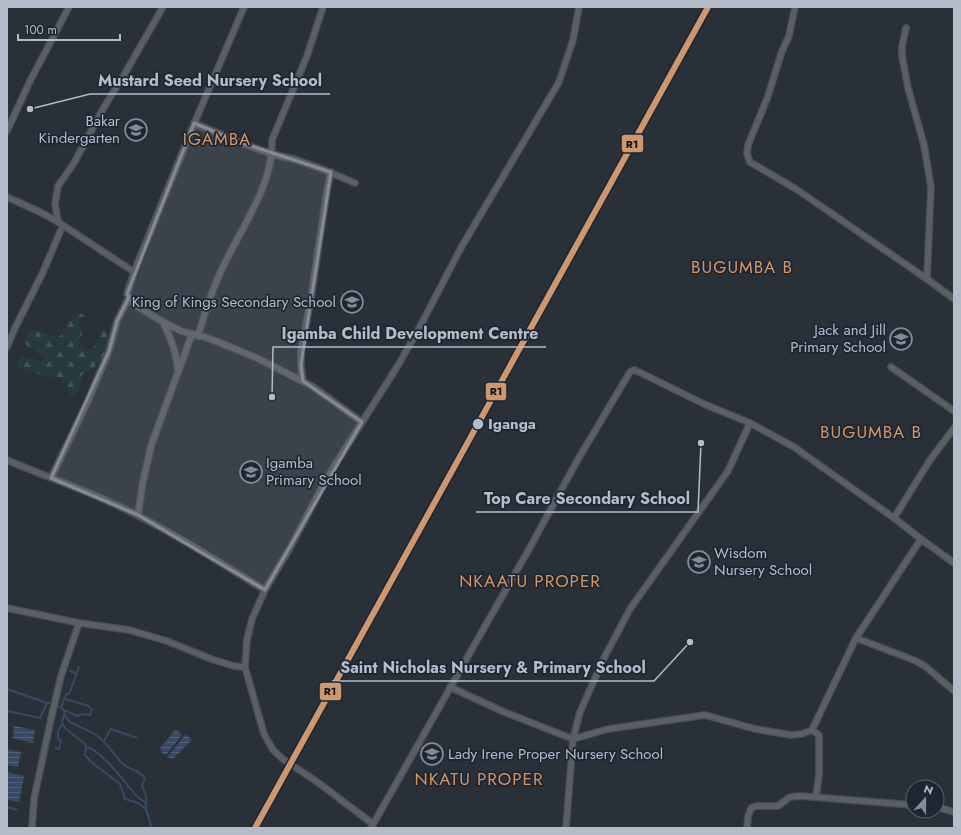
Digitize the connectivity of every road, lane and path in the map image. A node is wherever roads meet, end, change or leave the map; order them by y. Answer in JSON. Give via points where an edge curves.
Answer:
{"nodes":[{"id":1,"x":69,"y":7,"type":"edge"},
{"id":2,"x":163,"y":7,"type":"edge"},
{"id":3,"x":244,"y":7,"type":"edge"},
{"id":4,"x":323,"y":7,"type":"edge"},
{"id":5,"x":578,"y":7,"type":"edge"},
{"id":6,"x":795,"y":7,"type":"edge"},
{"id":7,"x":906,"y":28,"type":"dead end"},
{"id":8,"x":194,"y":123,"type":"junction"},
{"id":9,"x":7,"y":131,"type":"edge"},
{"id":10,"x":272,"y":154,"type":"junction"},
{"id":11,"x":331,"y":172,"type":"junction"},
{"id":12,"x":355,"y":183,"type":"dead end"},
{"id":13,"x":7,"y":197,"type":"edge"},
{"id":14,"x":61,"y":224,"type":"junction"},
{"id":15,"x":134,"y":272,"type":"junction"},
{"id":16,"x":927,"y":279,"type":"junction"},
{"id":17,"x":129,"y":297,"type":"junction"},
{"id":18,"x":954,"y":299,"type":"edge"},
{"id":19,"x":162,"y":322,"type":"junction"},
{"id":20,"x":195,"y":335,"type":"junction"},
{"id":21,"x":7,"y":347,"type":"edge"},
{"id":22,"x":891,"y":367,"type":"dead end"},
{"id":23,"x":178,"y":375,"type":"junction"},
{"id":24,"x":303,"y":382,"type":"junction"},
{"id":25,"x":954,"y":411,"type":"edge"},
{"id":26,"x":362,"y":422,"type":"junction"},
{"id":27,"x":750,"y":423,"type":"junction"},
{"id":28,"x":954,"y":428,"type":"edge"},
{"id":29,"x":7,"y":460,"type":"edge"},
{"id":30,"x":51,"y":478,"type":"junction"},
{"id":31,"x":138,"y":515,"type":"junction"},
{"id":32,"x":894,"y":518,"type":"junction"},
{"id":33,"x":920,"y":539,"type":"junction"},
{"id":34,"x":954,"y":563,"type":"edge"},
{"id":35,"x":265,"y":590,"type":"junction"},
{"id":36,"x":7,"y":608,"type":"edge"},
{"id":37,"x":79,"y":623,"type":"junction"},
{"id":38,"x":856,"y":638,"type":"junction"},
{"id":39,"x":245,"y":667,"type":"junction"},
{"id":40,"x":450,"y":687,"type":"junction"},
{"id":41,"x":954,"y":691,"type":"edge"},
{"id":42,"x":812,"y":730,"type":"junction"},
{"id":43,"x":573,"y":740,"type":"junction"},
{"id":44,"x":816,"y":797,"type":"junction"},
{"id":45,"x":905,"y":804,"type":"edge"},
{"id":46,"x":372,"y":826,"type":"edge"},
{"id":47,"x":32,"y":828,"type":"edge"},
{"id":48,"x":566,"y":828,"type":"edge"},
{"id":49,"x":746,"y":828,"type":"edge"}],
"edges":[{"from":1,"to":9,"type":"street"},
{"from":2,"to":14,"type":"street","via":[[74,163],[58,186],[54,204]]},
{"from":3,"to":8,"type":"street"},
{"from":4,"to":10,"type":"street","via":[[272,140]]},
{"from":5,"to":26,"type":"street","via":[[572,40],[558,82],[462,246],[397,367]]},
{"from":6,"to":16,"type":"street","via":[[789,36],[748,145],[747,154],[750,162],[796,189]]},
{"from":7,"to":16,"type":"street","via":[[902,56],[924,145],[931,187]]},
{"from":8,"to":10,"type":"street"},
{"from":8,"to":15,"type":"street"},
{"from":10,"to":11,"type":"street"},
{"from":10,"to":20,"type":"street","via":[[264,183],[212,289]]},
{"from":11,"to":12,"type":"street"},
{"from":11,"to":24,"type":"street","via":[[301,351]]},
{"from":13,"to":14,"type":"street"},
{"from":14,"to":15,"type":"street"},
{"from":14,"to":21,"type":"street","via":[[43,272]]},
{"from":15,"to":17,"type":"street","via":[[127,294]]},
{"from":16,"to":18,"type":"street"},
{"from":17,"to":19,"type":"street","via":[[135,305]]},
{"from":17,"to":30,"type":"street","via":[[117,321],[109,351],[87,404]]},
{"from":19,"to":20,"type":"street"},
{"from":19,"to":23,"type":"street","via":[[171,336]]},
{"from":20,"to":23,"type":"street"},
{"from":20,"to":24,"type":"street","via":[[257,358]]},
{"from":22,"to":25,"type":"street"},
{"from":23,"to":31,"type":"street","via":[[152,443]]},
{"from":24,"to":26,"type":"street"},
{"from":26,"to":35,"type":"street","via":[[328,476]]},
{"from":27,"to":32,"type":"street","via":[[794,447]]},
{"from":27,"to":40,"type":"street","via":[[634,370],[630,372]]},
{"from":27,"to":43,"type":"street","via":[[728,471],[630,609],[580,712]]},
{"from":28,"to":32,"type":"street","via":[[930,460]]},
{"from":29,"to":30,"type":"street"},
{"from":30,"to":31,"type":"street"},
{"from":31,"to":35,"type":"street"},
{"from":32,"to":33,"type":"street"},
{"from":33,"to":34,"type":"street"},
{"from":33,"to":38,"type":"street"},
{"from":35,"to":39,"type":"street","via":[[252,619]]},
{"from":36,"to":37,"type":"street"},
{"from":37,"to":39,"type":"street","via":[[130,630],[217,661]]},
{"from":37,"to":47,"type":"street","via":[[61,676],[34,799]]},
{"from":38,"to":41,"type":"street","via":[[916,661]]},
{"from":38,"to":42,"type":"street"},
{"from":39,"to":46,"type":"street","via":[[264,734],[273,750]]},
{"from":40,"to":43,"type":"street"},
{"from":40,"to":46,"type":"street"},
{"from":42,"to":43,"type":"street","via":[[791,735],[755,729],[705,715],[608,729]]},
{"from":42,"to":44,"type":"street","via":[[819,735]]},
{"from":43,"to":48,"type":"street"},
{"from":44,"to":45,"type":"street"},
{"from":44,"to":49,"type":"street","via":[[790,797],[778,806],[751,808]]}]}
